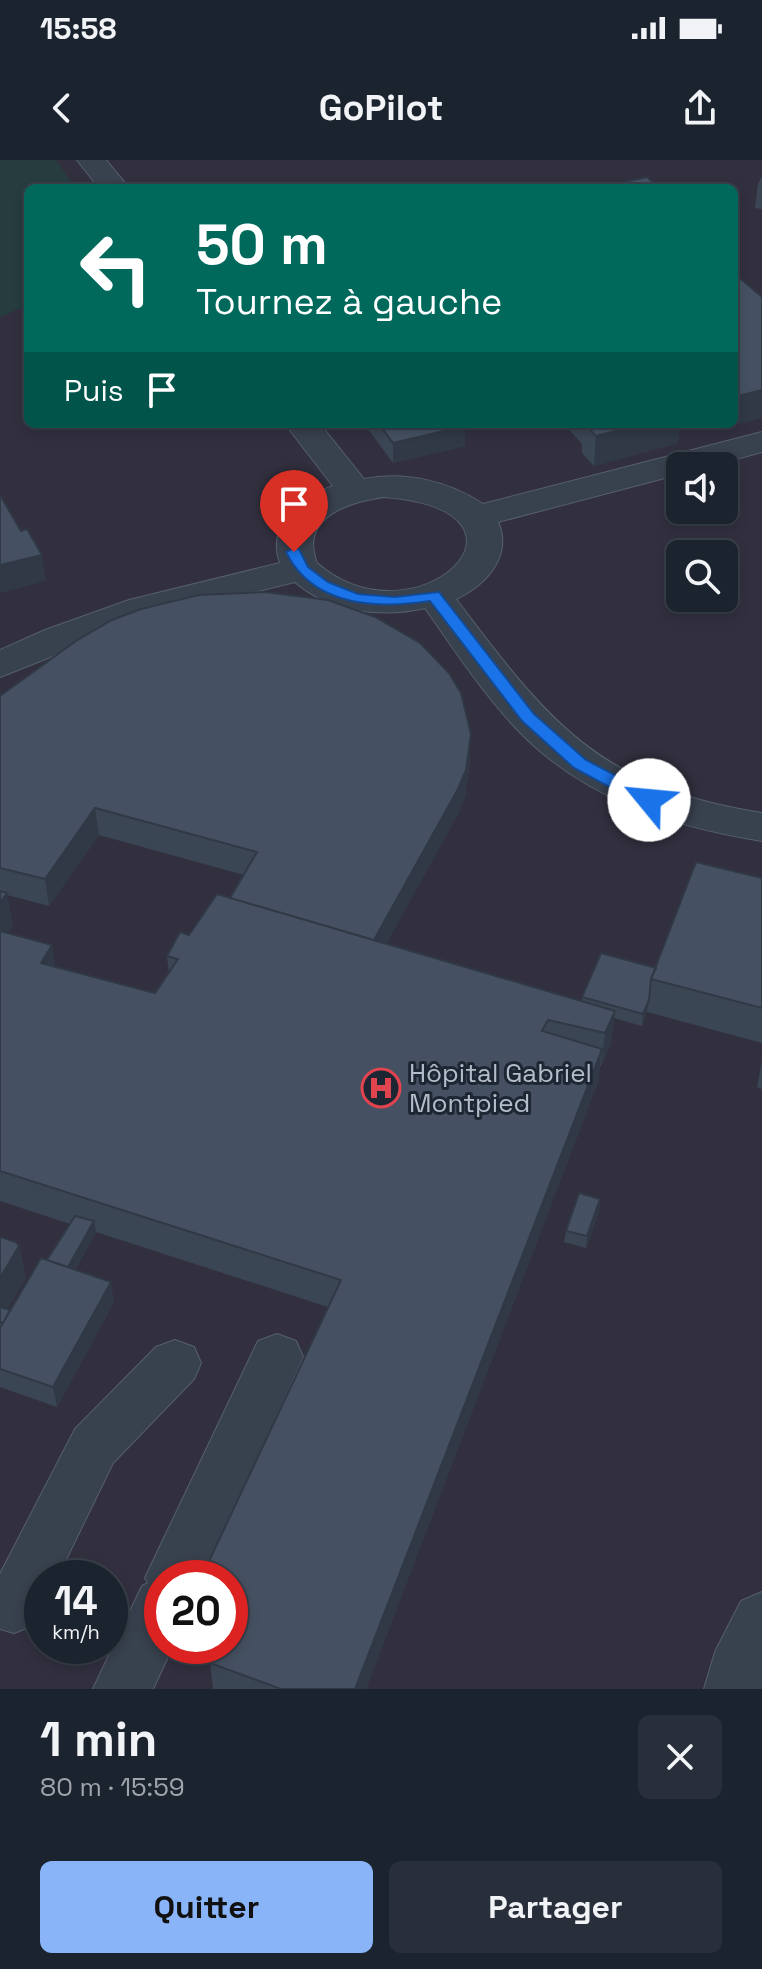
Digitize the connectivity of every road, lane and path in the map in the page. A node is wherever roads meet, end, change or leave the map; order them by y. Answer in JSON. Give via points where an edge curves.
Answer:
{"nodes":[{"id":1,"x":91,"y":160,"type":"edge"},
{"id":2,"x":111,"y":184,"type":"edge"},
{"id":3,"x":305,"y":428,"type":"edge"},
{"id":4,"x":762,"y":442,"type":"edge"},
{"id":5,"x":354,"y":490,"type":"junction"},
{"id":6,"x":476,"y":517,"type":"junction"},
{"id":7,"x":302,"y":569,"type":"junction"},
{"id":8,"x":434,"y":595,"type":"junction"},
{"id":9,"x":0,"y":665,"type":"edge"},
{"id":10,"x":762,"y":827,"type":"edge"},
{"id":11,"x":277,"y":1357,"type":"dead end"},
{"id":12,"x":175,"y":1363,"type":"dead end"},
{"id":13,"x":182,"y":1560,"type":"edge"},
{"id":14,"x":0,"y":1602,"type":"edge"},
{"id":15,"x":762,"y":1620,"type":"edge"},
{"id":16,"x":144,"y":1644,"type":"edge"},
{"id":17,"x":123,"y":1689,"type":"edge"},
{"id":18,"x":734,"y":1689,"type":"edge"}],
"edges":[{"from":1,"to":2,"type":"lane"},
{"from":3,"to":5,"type":"lane"},
{"from":4,"to":6,"type":"lane"},
{"from":5,"to":6,"type":"lane","via":[[423,489],[454,500]]},
{"from":5,"to":7,"type":"lane","via":[[317,505],[297,526],[294,552]]},
{"from":6,"to":8,"type":"lane","via":[[487,539],[483,559],[465,580]]},
{"from":7,"to":8,"type":"lane","via":[[323,586],[356,598],[395,601]]},
{"from":7,"to":9,"type":"lane","via":[[142,608]]},
{"from":8,"to":10,"type":"lane","via":[[528,718],[580,764],[649,800],[718,821]]},
{"from":11,"to":13,"type":"lane"},
{"from":12,"to":14,"type":"lane","via":[[94,1446],[14,1606]]},
{"from":15,"to":18,"type":"lane","via":[[744,1652]]},
{"from":16,"to":17,"type":"lane"}]}
